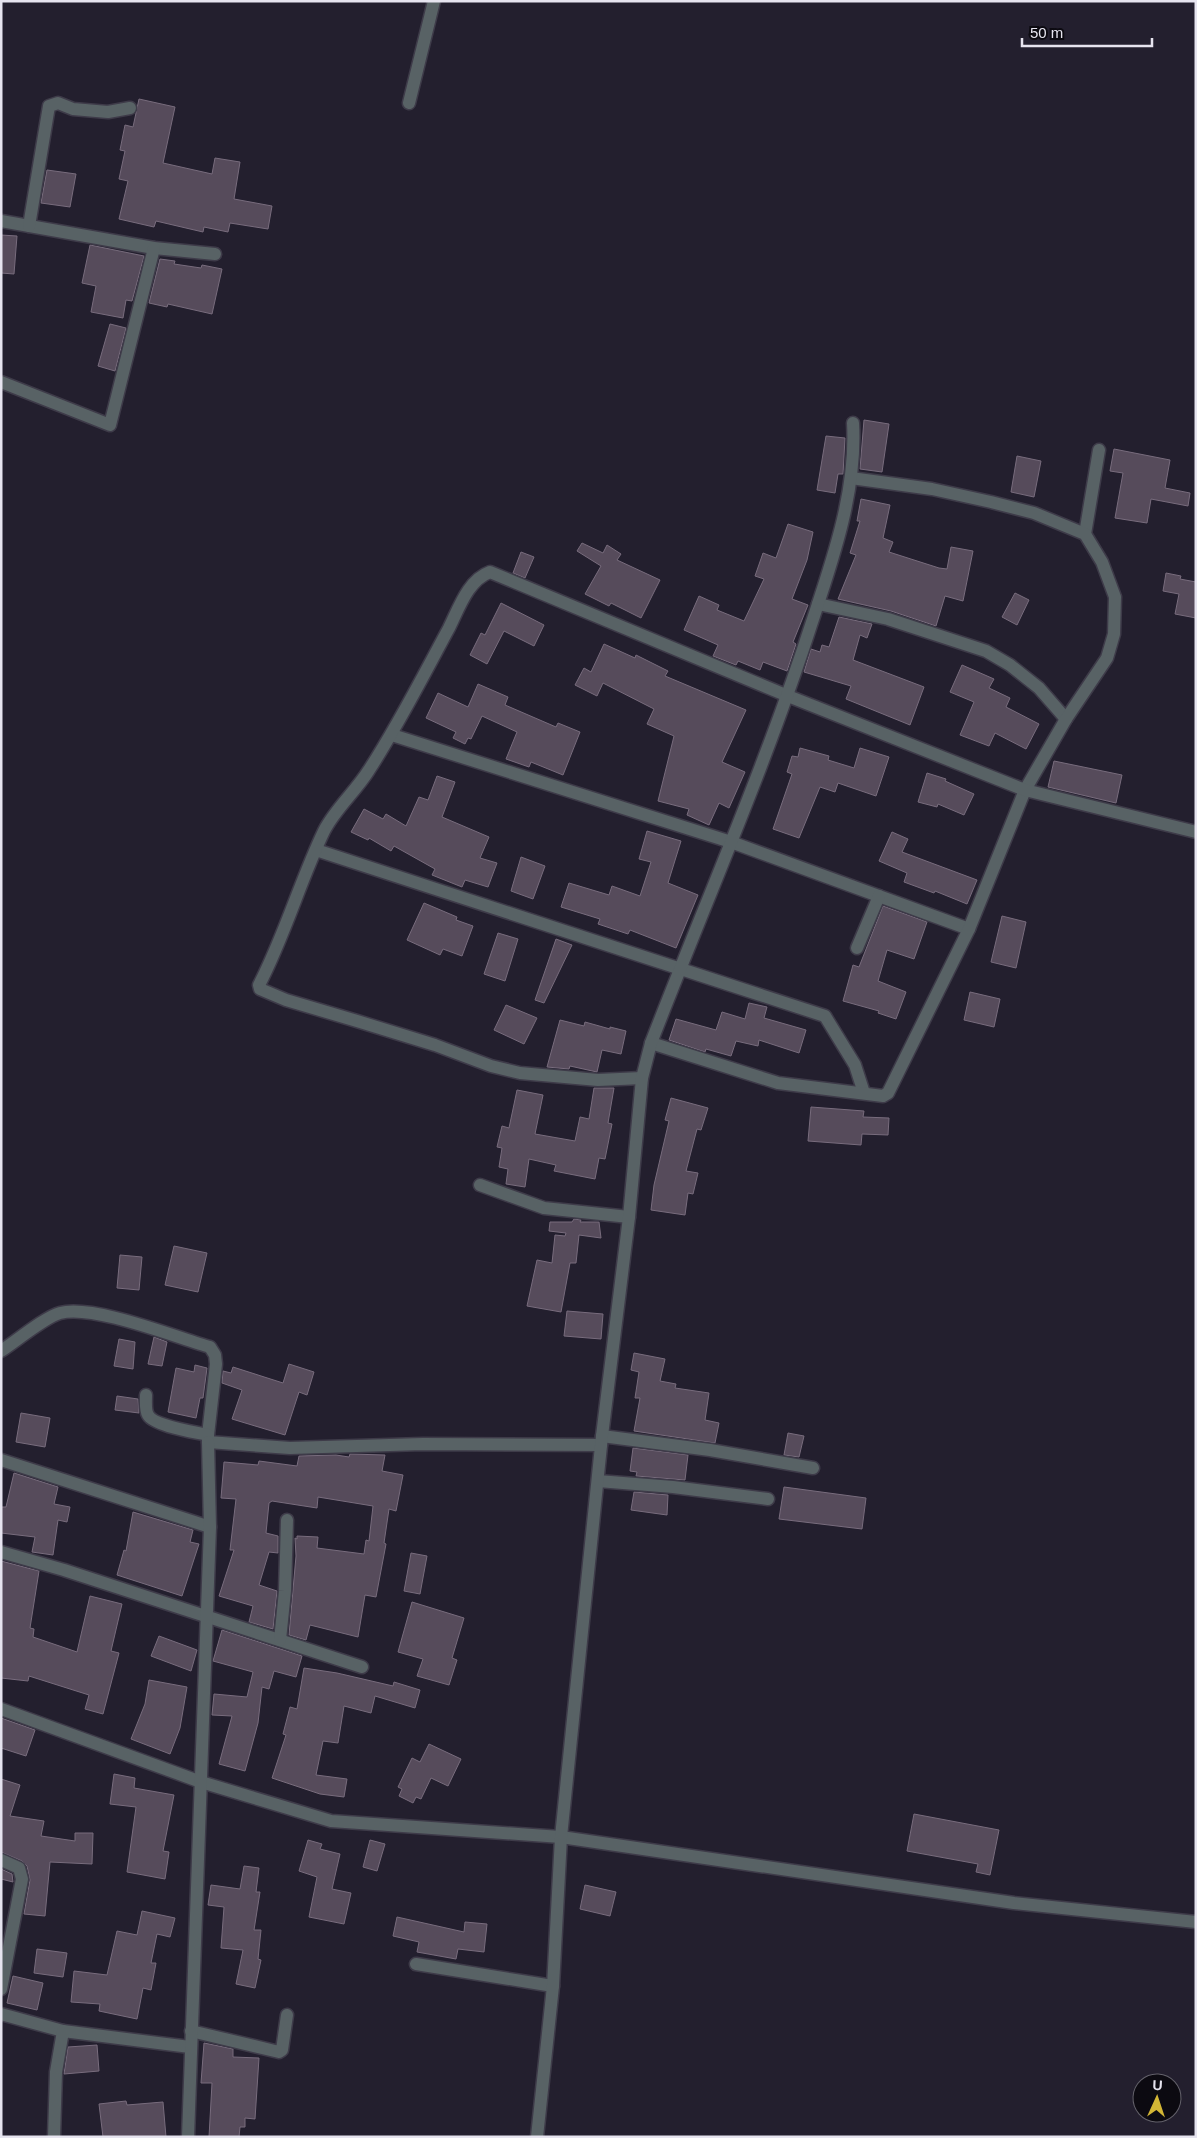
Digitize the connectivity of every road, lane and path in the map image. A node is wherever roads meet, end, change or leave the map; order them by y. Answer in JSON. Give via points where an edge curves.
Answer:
{"nodes":[{"id":1,"x":434,"y":1,"type":"edge"},
{"id":2,"x":409,"y":103,"type":"dead end"},
{"id":3,"x":130,"y":108,"type":"dead end"},
{"id":4,"x":1,"y":221,"type":"edge"},
{"id":5,"x":29,"y":226,"type":"junction"},
{"id":6,"x":154,"y":248,"type":"junction"},
{"id":7,"x":215,"y":254,"type":"dead end"},
{"id":8,"x":1,"y":382,"type":"edge"},
{"id":9,"x":853,"y":423,"type":"dead end"},
{"id":10,"x":1099,"y":450,"type":"dead end"},
{"id":11,"x":852,"y":478,"type":"junction"},
{"id":12,"x":1085,"y":534,"type":"junction"},
{"id":13,"x":818,"y":604,"type":"junction"},
{"id":14,"x":788,"y":696,"type":"junction"},
{"id":15,"x":1066,"y":719,"type":"junction"},
{"id":16,"x":392,"y":735,"type":"junction"},
{"id":17,"x":1025,"y":790,"type":"junction"},
{"id":18,"x":1196,"y":832,"type":"edge"},
{"id":19,"x":731,"y":842,"type":"junction"},
{"id":20,"x":316,"y":850,"type":"junction"},
{"id":21,"x":879,"y":896,"type":"junction"},
{"id":22,"x":969,"y":929,"type":"junction"},
{"id":23,"x":857,"y":948,"type":"dead end"},
{"id":24,"x":679,"y":970,"type":"junction"},
{"id":25,"x":651,"y":1043,"type":"junction"},
{"id":26,"x":642,"y":1078,"type":"junction"},
{"id":27,"x":864,"y":1093,"type":"junction"},
{"id":28,"x":480,"y":1186,"type":"dead end"},
{"id":29,"x":629,"y":1217,"type":"junction"},
{"id":30,"x":1,"y":1351,"type":"edge"},
{"id":31,"x":146,"y":1395,"type":"dead end"},
{"id":32,"x":208,"y":1438,"type":"junction"},
{"id":33,"x":602,"y":1440,"type":"junction"},
{"id":34,"x":1,"y":1460,"type":"edge"},
{"id":35,"x":813,"y":1468,"type":"dead end"},
{"id":36,"x":598,"y":1481,"type":"junction"},
{"id":37,"x":768,"y":1499,"type":"dead end"},
{"id":38,"x":287,"y":1520,"type":"dead end"},
{"id":39,"x":210,"y":1527,"type":"junction"},
{"id":40,"x":1,"y":1552,"type":"edge"},
{"id":41,"x":205,"y":1616,"type":"junction"},
{"id":42,"x":280,"y":1640,"type":"junction"},
{"id":43,"x":362,"y":1667,"type":"dead end"},
{"id":44,"x":1,"y":1709,"type":"edge"},
{"id":45,"x":201,"y":1782,"type":"junction"},
{"id":46,"x":561,"y":1837,"type":"junction"},
{"id":47,"x":1,"y":1860,"type":"edge"},
{"id":48,"x":1196,"y":1922,"type":"edge"},
{"id":49,"x":416,"y":1964,"type":"dead end"},
{"id":50,"x":553,"y":1986,"type":"junction"},
{"id":51,"x":1,"y":1989,"type":"edge"},
{"id":52,"x":1,"y":2014,"type":"edge"},
{"id":53,"x":287,"y":2015,"type":"dead end"},
{"id":54,"x":62,"y":2031,"type":"junction"},
{"id":55,"x":191,"y":2032,"type":"junction"},
{"id":56,"x":190,"y":2047,"type":"junction"},
{"id":57,"x":54,"y":2137,"type":"edge"},
{"id":58,"x":188,"y":2137,"type":"edge"},
{"id":59,"x":537,"y":2137,"type":"edge"}],
"edges":[{"from":1,"to":2,"type":"street"},
{"from":3,"to":5,"type":"street","via":[[108,112],[73,109],[58,103],[49,106]]},
{"from":4,"to":5,"type":"street"},
{"from":5,"to":6,"type":"street"},
{"from":6,"to":7,"type":"street"},
{"from":6,"to":8,"type":"street","via":[[110,425]]},
{"from":9,"to":11,"type":"street"},
{"from":10,"to":12,"type":"street"},
{"from":11,"to":12,"type":"street","via":[[932,489],[991,502],[1034,513]]},
{"from":11,"to":13,"type":"street"},
{"from":12,"to":15,"type":"street","via":[[1112,585],[1115,597],[1114,634],[1107,658]]},
{"from":13,"to":14,"type":"street"},
{"from":13,"to":15,"type":"street","via":[[888,619],[986,651],[1010,664],[1039,688]]},
{"from":14,"to":16,"type":"street","via":[[490,572],[480,576],[469,590]]},
{"from":14,"to":17,"type":"street"},
{"from":14,"to":19,"type":"street"},
{"from":15,"to":17,"type":"street"},
{"from":16,"to":19,"type":"street"},
{"from":16,"to":20,"type":"street","via":[[325,829]]},
{"from":17,"to":18,"type":"street"},
{"from":17,"to":22,"type":"street"},
{"from":19,"to":21,"type":"street"},
{"from":19,"to":24,"type":"street"},
{"from":20,"to":24,"type":"street"},
{"from":20,"to":26,"type":"street","via":[[274,956],[259,985],[263,992],[520,1073],[598,1080]]},
{"from":21,"to":22,"type":"street"},
{"from":21,"to":23,"type":"street"},
{"from":22,"to":27,"type":"street","via":[[888,1093],[883,1096]]},
{"from":24,"to":25,"type":"street"},
{"from":24,"to":27,"type":"street","via":[[825,1016],[855,1065]]},
{"from":25,"to":26,"type":"street"},
{"from":25,"to":27,"type":"street","via":[[778,1083]]},
{"from":26,"to":29,"type":"street"},
{"from":28,"to":29,"type":"street","via":[[544,1208]]},
{"from":29,"to":33,"type":"street"},
{"from":30,"to":32,"type":"street","via":[[55,1315],[68,1312],[104,1316],[210,1347],[216,1364]]},
{"from":31,"to":32,"type":"street","via":[[147,1413],[155,1421]]},
{"from":32,"to":33,"type":"street","via":[[290,1448]]},
{"from":32,"to":39,"type":"street"},
{"from":33,"to":35,"type":"street","via":[[710,1450]]},
{"from":33,"to":36,"type":"street"},
{"from":34,"to":39,"type":"street"},
{"from":36,"to":37,"type":"street"},
{"from":36,"to":46,"type":"street"},
{"from":38,"to":42,"type":"street"},
{"from":39,"to":41,"type":"street"},
{"from":40,"to":41,"type":"street"},
{"from":41,"to":42,"type":"street"},
{"from":41,"to":45,"type":"street"},
{"from":42,"to":43,"type":"street"},
{"from":44,"to":45,"type":"street"},
{"from":45,"to":46,"type":"street","via":[[331,1821]]},
{"from":45,"to":55,"type":"street"},
{"from":46,"to":48,"type":"street","via":[[1014,1903]]},
{"from":46,"to":50,"type":"street"},
{"from":47,"to":51,"type":"street","via":[[19,1868],[22,1878]]},
{"from":49,"to":50,"type":"street"},
{"from":50,"to":59,"type":"street"},
{"from":52,"to":54,"type":"street"},
{"from":53,"to":55,"type":"street","via":[[282,2050],[279,2052]]},
{"from":54,"to":56,"type":"street"},
{"from":54,"to":57,"type":"street","via":[[56,2072]]},
{"from":55,"to":56,"type":"street"},
{"from":56,"to":58,"type":"street"}]}
